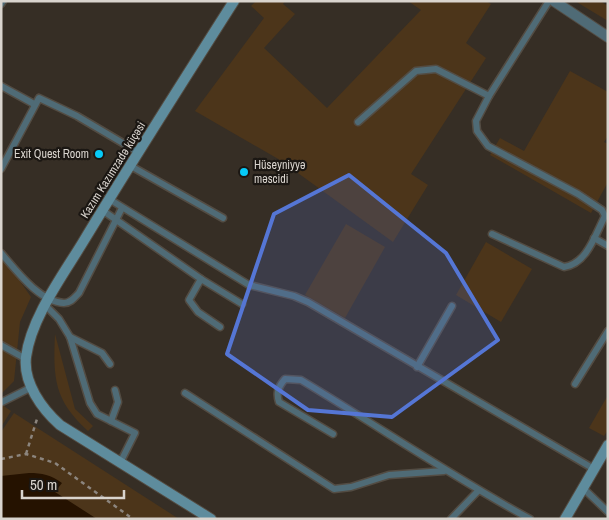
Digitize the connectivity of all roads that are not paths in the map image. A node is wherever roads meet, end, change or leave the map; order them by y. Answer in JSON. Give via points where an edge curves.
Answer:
{"nodes":[{"id":1,"x":234,"y":1,"type":"edge"},
{"id":2,"x":549,"y":1,"type":"edge"},
{"id":3,"x":554,"y":1,"type":"edge"},
{"id":4,"x":608,"y":37,"type":"edge"},
{"id":5,"x":1,"y":86,"type":"edge"},
{"id":6,"x":489,"y":96,"type":"junction"},
{"id":7,"x":34,"y":104,"type":"junction"},
{"id":8,"x":358,"y":122,"type":"dead end"},
{"id":9,"x":138,"y":152,"type":"junction"},
{"id":10,"x":129,"y":165,"type":"junction"},
{"id":11,"x":1,"y":169,"type":"edge"},
{"id":12,"x":109,"y":199,"type":"junction"},
{"id":13,"x":122,"y":208,"type":"junction"},
{"id":14,"x":102,"y":210,"type":"junction"},
{"id":15,"x":223,"y":218,"type":"dead end"},
{"id":16,"x":116,"y":220,"type":"junction"},
{"id":17,"x":492,"y":234,"type":"dead end"},
{"id":18,"x":594,"y":238,"type":"junction"},
{"id":19,"x":608,"y":246,"type":"edge"},
{"id":20,"x":1,"y":252,"type":"edge"},
{"id":21,"x":201,"y":279,"type":"junction"},
{"id":22,"x":48,"y":302,"type":"junction"},
{"id":23,"x":242,"y":304,"type":"dead end"},
{"id":24,"x":452,"y":306,"type":"dead end"},
{"id":25,"x":220,"y":327,"type":"dead end"},
{"id":26,"x":608,"y":332,"type":"edge"},
{"id":27,"x":70,"y":337,"type":"junction"},
{"id":28,"x":1,"y":345,"type":"edge"},
{"id":29,"x":26,"y":359,"type":"junction"},
{"id":30,"x":110,"y":364,"type":"dead end"},
{"id":31,"x":417,"y":367,"type":"junction"},
{"id":32,"x":576,"y":384,"type":"dead end"},
{"id":33,"x":32,"y":386,"type":"junction"},
{"id":34,"x":115,"y":390,"type":"dead end"},
{"id":35,"x":185,"y":392,"type":"dead end"},
{"id":36,"x":2,"y":402,"type":"edge"},
{"id":37,"x":111,"y":421,"type":"junction"},
{"id":38,"x":333,"y":434,"type":"dead end"},
{"id":39,"x":608,"y":445,"type":"edge"},
{"id":40,"x":120,"y":463,"type":"junction"},
{"id":41,"x":594,"y":469,"type":"junction"},
{"id":42,"x":445,"y":471,"type":"junction"},
{"id":43,"x":583,"y":488,"type":"junction"},
{"id":44,"x":478,"y":491,"type":"junction"},
{"id":45,"x":608,"y":512,"type":"edge"},
{"id":46,"x":211,"y":519,"type":"edge"},
{"id":47,"x":451,"y":519,"type":"edge"},
{"id":48,"x":530,"y":519,"type":"edge"},
{"id":49,"x":565,"y":519,"type":"edge"}],
"edges":[{"from":1,"to":9,"type":"main road","name":"Kazım Kazımzadə küçəsi"},
{"from":2,"to":6,"type":"lane"},
{"from":3,"to":4,"type":"street"},
{"from":5,"to":7,"type":"lane"},
{"from":6,"to":8,"type":"lane","via":[[436,69],[416,71]]},
{"from":6,"to":18,"type":"lane","via":[[476,121],[477,131],[488,146],[602,210],[605,216]]},
{"from":7,"to":9,"type":"lane","via":[[39,98],[48,100]]},
{"from":7,"to":11,"type":"lane"},
{"from":9,"to":10,"type":"main road","name":"Kazım Kazımzadə küçəsi"},
{"from":10,"to":12,"type":"main road","name":"Kazım Kazımzadə küçəsi"},
{"from":10,"to":15,"type":"lane"},
{"from":12,"to":13,"type":"lane"},
{"from":12,"to":14,"type":"main road","name":"Kazım Kazımzadə küçəsi"},
{"from":13,"to":16,"type":"lane"},
{"from":13,"to":31,"type":"lane","via":[[249,285],[301,299]]},
{"from":14,"to":16,"type":"lane"},
{"from":14,"to":22,"type":"main road","name":"Kazım Kazımzadə küçəsi"},
{"from":16,"to":21,"type":"lane"},
{"from":16,"to":22,"type":"lane","via":[[79,293],[71,301]]},
{"from":17,"to":18,"type":"lane","via":[[564,267],[574,266],[583,258]]},
{"from":18,"to":19,"type":"lane"},
{"from":20,"to":22,"type":"lane"},
{"from":21,"to":23,"type":"lane"},
{"from":21,"to":25,"type":"lane","via":[[189,300],[198,312]]},
{"from":22,"to":27,"type":"lane"},
{"from":22,"to":29,"type":"main road","name":"Kazım Kazımzadə küçəsi","via":[[30,339]]},
{"from":24,"to":31,"type":"lane"},
{"from":26,"to":32,"type":"lane"},
{"from":27,"to":30,"type":"lane","via":[[102,353]]},
{"from":27,"to":37,"type":"lane","via":[[90,403],[97,414]]},
{"from":28,"to":29,"type":"lane"},
{"from":29,"to":33,"type":"main road"},
{"from":31,"to":41,"type":"lane"},
{"from":33,"to":36,"type":"lane"},
{"from":33,"to":40,"type":"main road","via":[[42,408],[60,425]]},
{"from":34,"to":37,"type":"lane","via":[[118,402]]},
{"from":35,"to":42,"type":"lane","via":[[334,489],[352,488],[389,475]]},
{"from":37,"to":40,"type":"lane","via":[[135,433]]},
{"from":38,"to":42,"type":"lane","via":[[279,402],[279,385],[285,379],[301,380]]},
{"from":39,"to":41,"type":"main road"},
{"from":40,"to":46,"type":"main road"},
{"from":41,"to":43,"type":"main road"},
{"from":42,"to":44,"type":"lane"},
{"from":43,"to":45,"type":"lane"},
{"from":43,"to":49,"type":"main road"},
{"from":44,"to":47,"type":"lane"},
{"from":44,"to":48,"type":"lane"}]}
